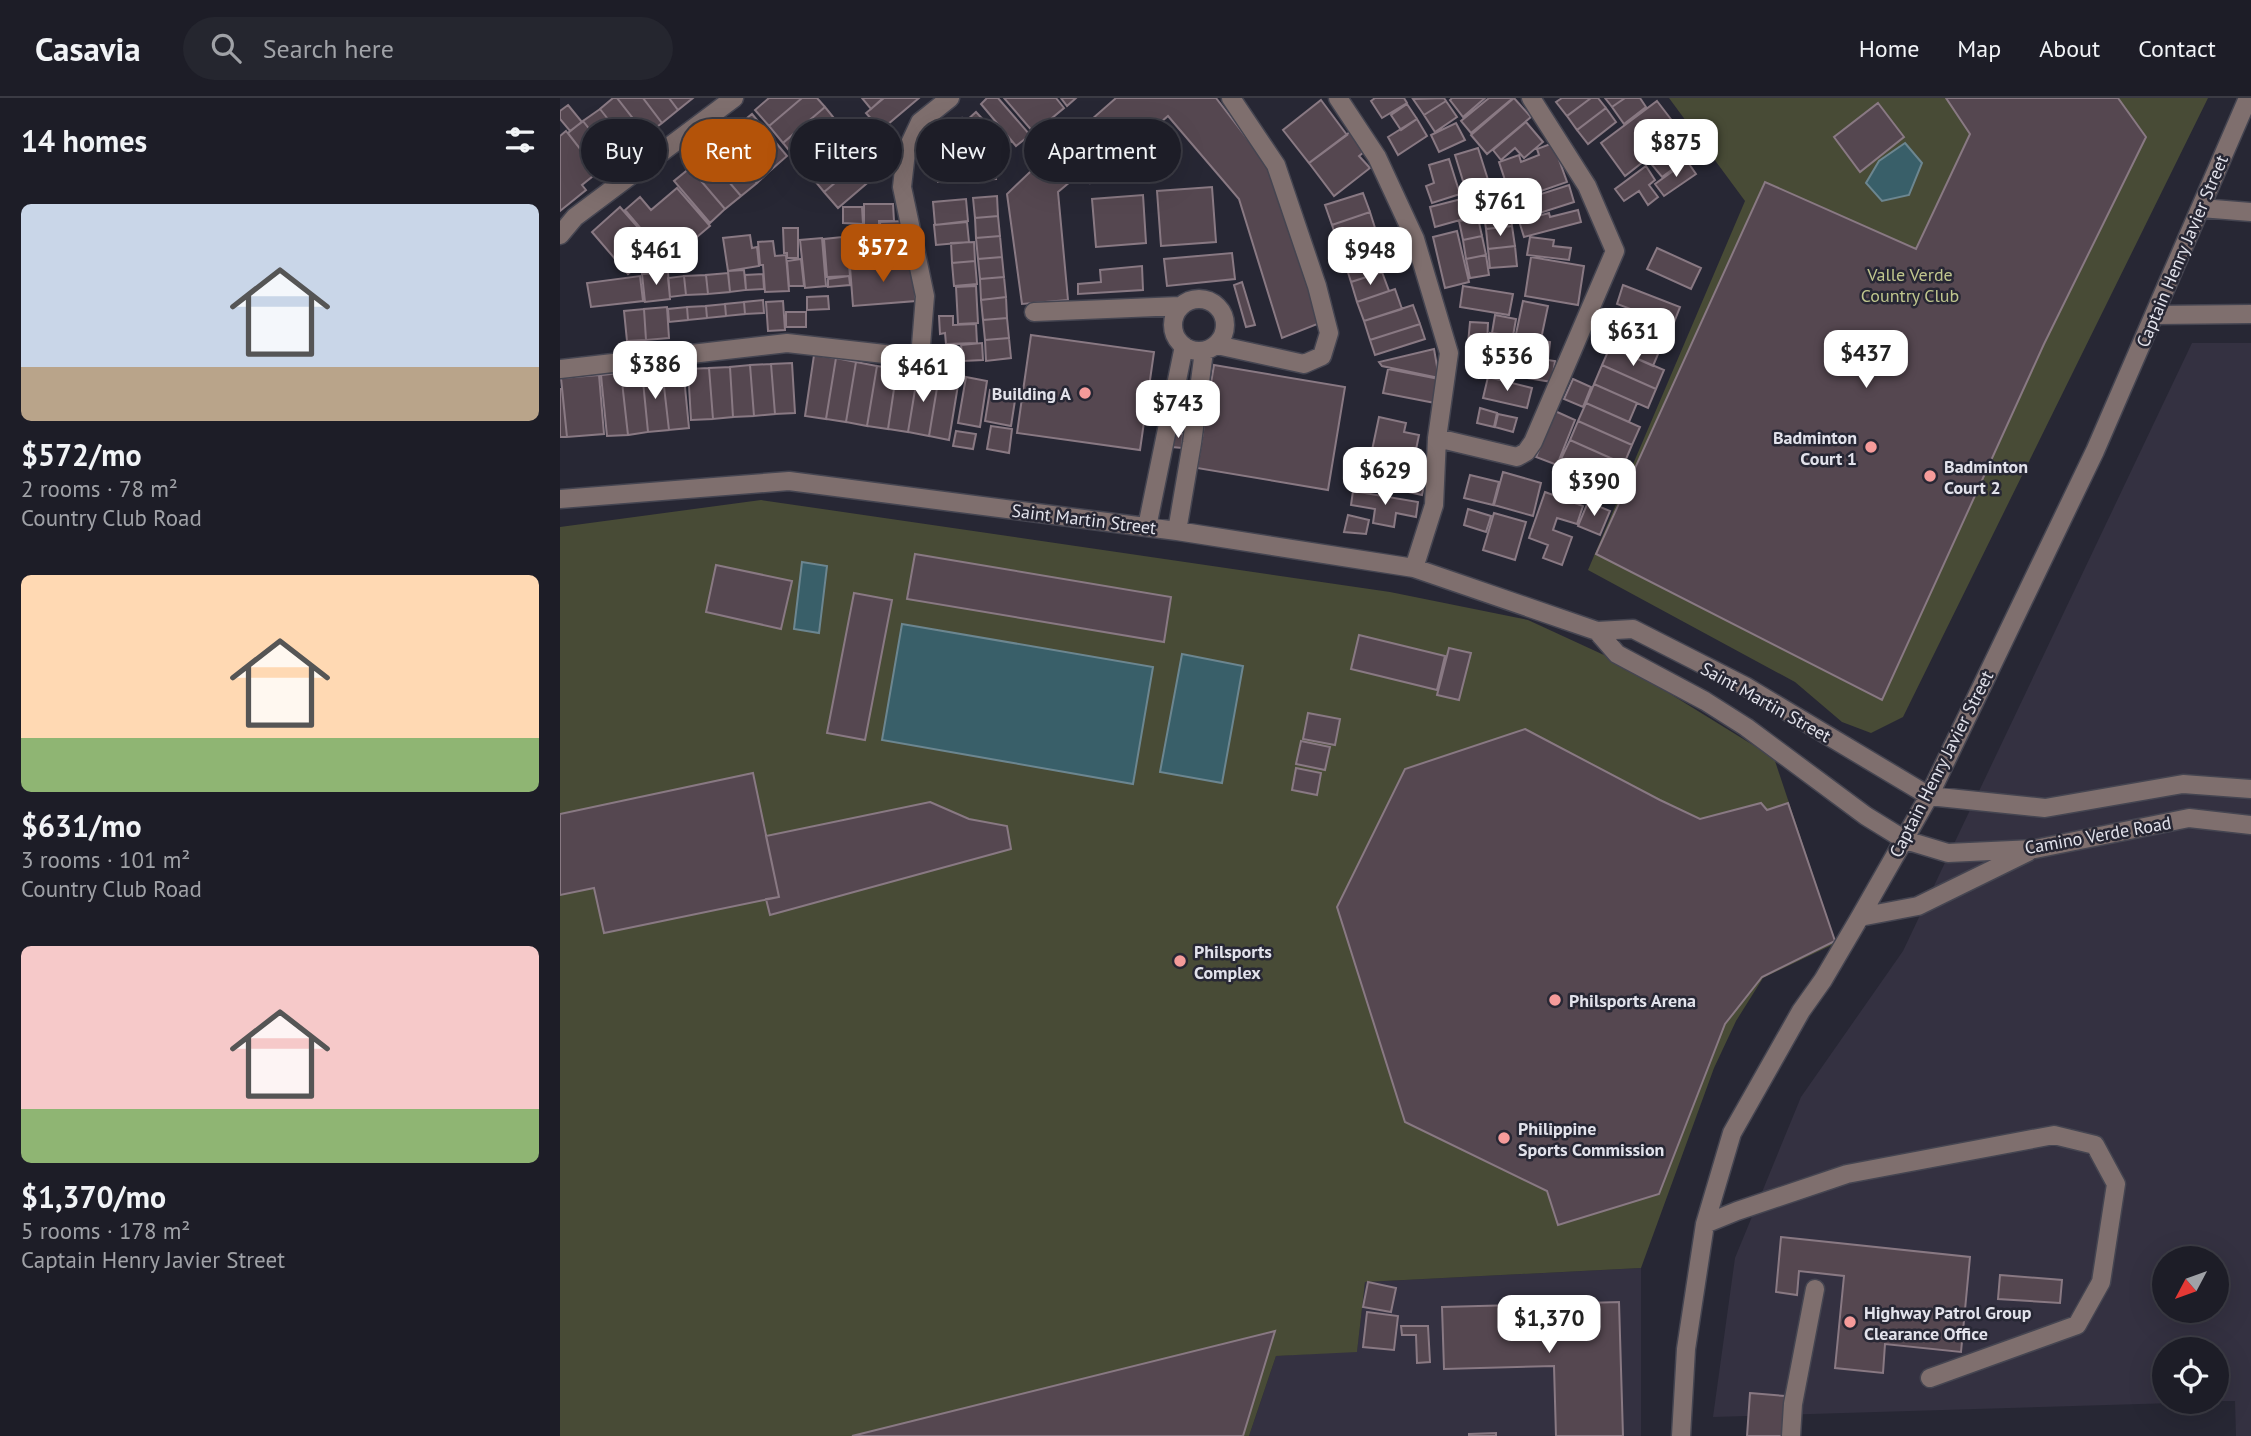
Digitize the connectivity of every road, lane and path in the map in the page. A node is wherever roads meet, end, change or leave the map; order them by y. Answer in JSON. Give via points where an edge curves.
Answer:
{"nodes":[{"id":1,"x":734,"y":98,"type":"edge"},
{"id":2,"x":950,"y":98,"type":"edge"},
{"id":3,"x":1231,"y":98,"type":"edge"},
{"id":4,"x":1338,"y":98,"type":"edge"},
{"id":5,"x":1531,"y":98,"type":"edge"},
{"id":6,"x":2248,"y":98,"type":"edge"},
{"id":7,"x":2201,"y":208,"type":"junction"},
{"id":8,"x":2251,"y":212,"type":"edge"},
{"id":9,"x":560,"y":235,"type":"edge"},
{"id":10,"x":1180,"y":306,"type":"junction"},
{"id":11,"x":1034,"y":312,"type":"dead end"},
{"id":12,"x":2251,"y":314,"type":"edge"},
{"id":13,"x":2155,"y":315,"type":"junction"},
{"id":14,"x":1184,"y":346,"type":"junction"},
{"id":15,"x":1210,"y":348,"type":"junction"},
{"id":16,"x":560,"y":369,"type":"edge"},
{"id":17,"x":1437,"y":438,"type":"junction"},
{"id":18,"x":1161,"y":454,"type":"junction"},
{"id":19,"x":1189,"y":460,"type":"junction"},
{"id":20,"x":560,"y":499,"type":"edge"},
{"id":21,"x":1147,"y":527,"type":"junction"},
{"id":22,"x":1177,"y":531,"type":"junction"},
{"id":23,"x":1414,"y":568,"type":"junction"},
{"id":24,"x":1597,"y":631,"type":"junction"},
{"id":25,"x":2251,"y":789,"type":"edge"},
{"id":26,"x":1929,"y":796,"type":"junction"},
{"id":27,"x":2251,"y":825,"type":"edge"},
{"id":28,"x":1905,"y":840,"type":"junction"},
{"id":29,"x":2035,"y":849,"type":"junction"},
{"id":30,"x":1860,"y":917,"type":"junction"},
{"id":31,"x":1705,"y":1224,"type":"junction"},
{"id":32,"x":1815,"y":1289,"type":"dead end"},
{"id":33,"x":1930,"y":1378,"type":"dead end"},
{"id":34,"x":1681,"y":1436,"type":"edge"},
{"id":35,"x":1791,"y":1436,"type":"edge"}],
"edges":[{"from":1,"to":9,"type":"street","via":[[575,217]]},
{"from":2,"to":16,"type":"street","via":[[920,122],[906,152],[902,187],[925,296],[920,359],[787,343]]},
{"from":3,"to":15,"type":"street","via":[[1276,165],[1329,334],[1322,356],[1304,364]]},
{"from":4,"to":17,"type":"street","via":[[1377,157],[1415,239],[1449,352]]},
{"from":5,"to":17,"type":"street","via":[[1587,186],[1615,251],[1526,452],[1517,457]]},
{"from":6,"to":7,"type":"street","name":"Captain Henry Javier Street"},
{"from":7,"to":8,"type":"street"},
{"from":7,"to":13,"type":"street","name":"Captain Henry Javier Street"},
{"from":10,"to":11,"type":"street"},
{"from":10,"to":14,"type":"street","via":[[1173,319],[1174,334]]},
{"from":10,"to":15,"type":"street","via":[[1192,299],[1206,299],[1219,306],[1225,318],[1224,333]]},
{"from":12,"to":13,"type":"street"},
{"from":13,"to":26,"type":"street","name":"Captain Henry Javier Street","via":[[2095,451]]},
{"from":14,"to":15,"type":"street","via":[[1193,351]]},
{"from":14,"to":18,"type":"street"},
{"from":15,"to":19,"type":"street"},
{"from":17,"to":23,"type":"street","via":[[1434,505]]},
{"from":18,"to":19,"type":"street"},
{"from":18,"to":21,"type":"street"},
{"from":19,"to":22,"type":"street"},
{"from":20,"to":21,"type":"street","name":"Saint Martin Street","via":[[789,481]]},
{"from":21,"to":22,"type":"street","name":"Saint Martin Street"},
{"from":22,"to":23,"type":"street","name":"Saint Martin Street"},
{"from":23,"to":24,"type":"street","name":"Saint Martin Street"},
{"from":24,"to":26,"type":"street","name":"Saint Martin Street","via":[[1633,629],[1745,686]]},
{"from":24,"to":28,"type":"street","name":"Saint Martin Street","via":[[1617,654],[1735,720],[1866,817]]},
{"from":25,"to":26,"type":"street","name":"Camino Verde Road","via":[[2183,784],[2045,808]]},
{"from":26,"to":28,"type":"street","name":"Captain Henry Javier Street"},
{"from":27,"to":29,"type":"street","name":"Camino Verde Road","via":[[2189,818]]},
{"from":28,"to":29,"type":"street","name":"Camino Verde Road","via":[[1948,853]]},
{"from":28,"to":30,"type":"street","name":"Captain Henry Javier Street"},
{"from":29,"to":30,"type":"street","via":[[1918,906]]},
{"from":30,"to":31,"type":"street","name":"Captain Henry Javier Street","via":[[1732,1133]]},
{"from":31,"to":33,"type":"street","via":[[1847,1174],[2054,1135],[2095,1145],[2116,1184],[2101,1282],[2077,1325]]},
{"from":31,"to":34,"type":"street","name":"Captain Henry Javier Street","via":[[1686,1349]]},
{"from":32,"to":35,"type":"street"}]}
